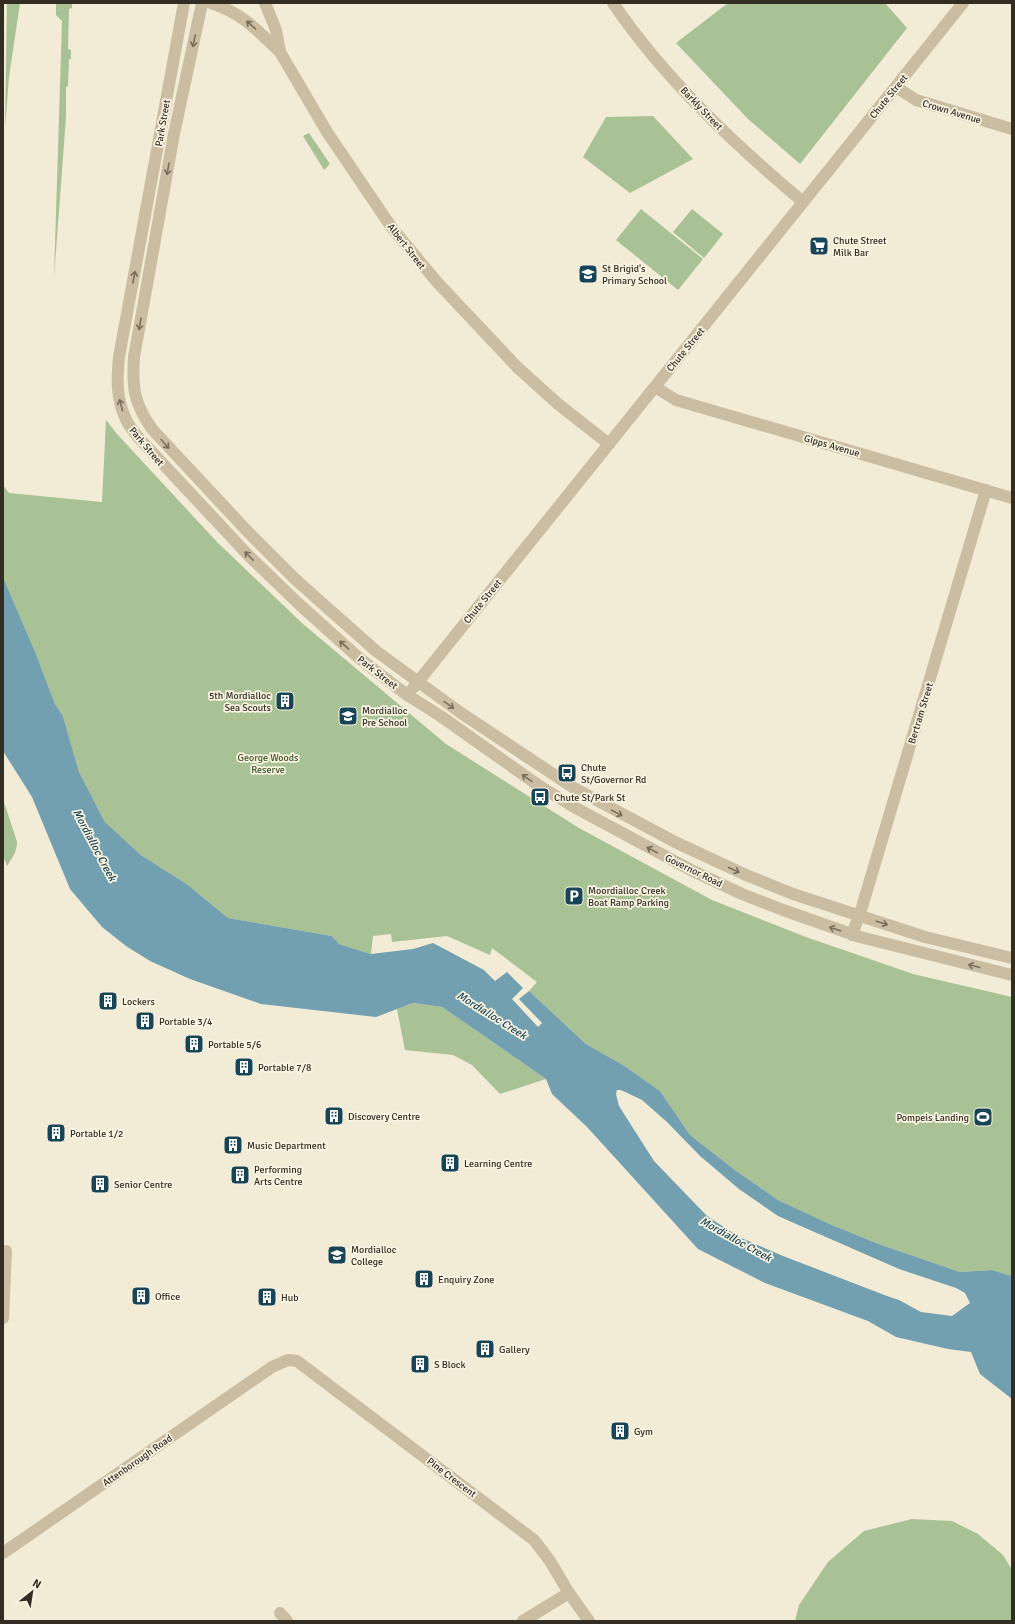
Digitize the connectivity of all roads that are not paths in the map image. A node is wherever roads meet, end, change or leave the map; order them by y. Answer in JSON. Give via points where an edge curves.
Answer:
{"nodes":[{"id":1,"x":184,"y":3,"type":"edge"},
{"id":2,"x":202,"y":3,"type":"edge"},
{"id":3,"x":211,"y":3,"type":"edge"},
{"id":4,"x":266,"y":3,"type":"edge"},
{"id":5,"x":613,"y":3,"type":"edge"},
{"id":6,"x":963,"y":3,"type":"edge"},
{"id":7,"x":280,"y":52,"type":"junction"},
{"id":8,"x":896,"y":87,"type":"junction"},
{"id":9,"x":1012,"y":130,"type":"edge"},
{"id":10,"x":803,"y":202,"type":"junction"},
{"id":11,"x":656,"y":387,"type":"junction"},
{"id":12,"x":608,"y":444,"type":"junction"},
{"id":13,"x":986,"y":490,"type":"junction"},
{"id":14,"x":1012,"y":498,"type":"edge"},
{"id":15,"x":417,"y":682,"type":"junction"},
{"id":16,"x":407,"y":695,"type":"junction"},
{"id":17,"x":859,"y":916,"type":"junction"},
{"id":18,"x":852,"y":935,"type":"junction"},
{"id":19,"x":1012,"y":958,"type":"edge"},
{"id":20,"x":1012,"y":975,"type":"edge"},
{"id":21,"x":6,"y":1251,"type":"dead end"},
{"id":22,"x":3,"y":1318,"type":"edge"},
{"id":23,"x":272,"y":1367,"type":"joint"},
{"id":24,"x":3,"y":1552,"type":"edge"},
{"id":25,"x":569,"y":1593,"type":"junction"},
{"id":26,"x":523,"y":1621,"type":"edge"},
{"id":27,"x":589,"y":1621,"type":"edge"}],
"edges":[{"from":16,"to":1,"type":"street","name":"Park Street","one_way":true,"via":[[359,658],[279,586],[137,436],[125,418],[119,400],[119,357]]},
{"from":2,"to":15,"type":"street","name":"Park Street","one_way":true,"via":[[174,134],[134,357],[133,387],[136,401],[152,429],[248,532],[338,618]]},
{"from":7,"to":3,"type":"street","one_way":true,"via":[[243,18]]},
{"from":4,"to":7,"type":"street","name":"Albert Street","via":[[276,30]]},
{"from":5,"to":10,"type":"street","name":"Barkly Street","via":[[647,48],[708,116],[742,150]]},
{"from":6,"to":8,"type":"street","name":"Chute Street"},
{"from":7,"to":12,"type":"street","name":"Albert Street","via":[[347,163],[377,208],[422,266],[518,367],[558,404]]},
{"from":8,"to":9,"type":"street","name":"Crown Avenue","via":[[916,100]]},
{"from":8,"to":10,"type":"street","name":"Chute Street"},
{"from":10,"to":11,"type":"street","name":"Chute Street"},
{"from":11,"to":12,"type":"street","name":"Chute Street"},
{"from":11,"to":13,"type":"street","name":"Gipps Avenue","via":[[676,400]]},
{"from":12,"to":15,"type":"street","name":"Chute Street"},
{"from":13,"to":14,"type":"street","name":"Gipps Avenue"},
{"from":13,"to":17,"type":"street","name":"Bertram Street"},
{"from":15,"to":16,"type":"street","name":"Chute Street"},
{"from":15,"to":17,"type":"street","name":"Governor Road","one_way":true,"via":[[540,767],[638,824],[796,896]]},
{"from":18,"to":16,"type":"street","name":"Governor Road","one_way":true,"via":[[742,894],[615,830],[538,785]]},
{"from":17,"to":18,"type":"street","name":"Bertram Street"},
{"from":17,"to":19,"type":"street","name":"Governor Road","one_way":true,"via":[[925,937]]},
{"from":20,"to":18,"type":"street","name":"Governor Road","one_way":true},
{"from":21,"to":22,"type":"street"},
{"from":23,"to":24,"type":"street","name":"Attenborough Road"},
{"from":23,"to":25,"type":"street","name":"Pine Crescent","via":[[288,1360],[297,1361],[305,1366],[522,1530],[543,1551]]},
{"from":25,"to":26,"type":"street"},
{"from":25,"to":27,"type":"street","name":"Pine Crescent"}]}
